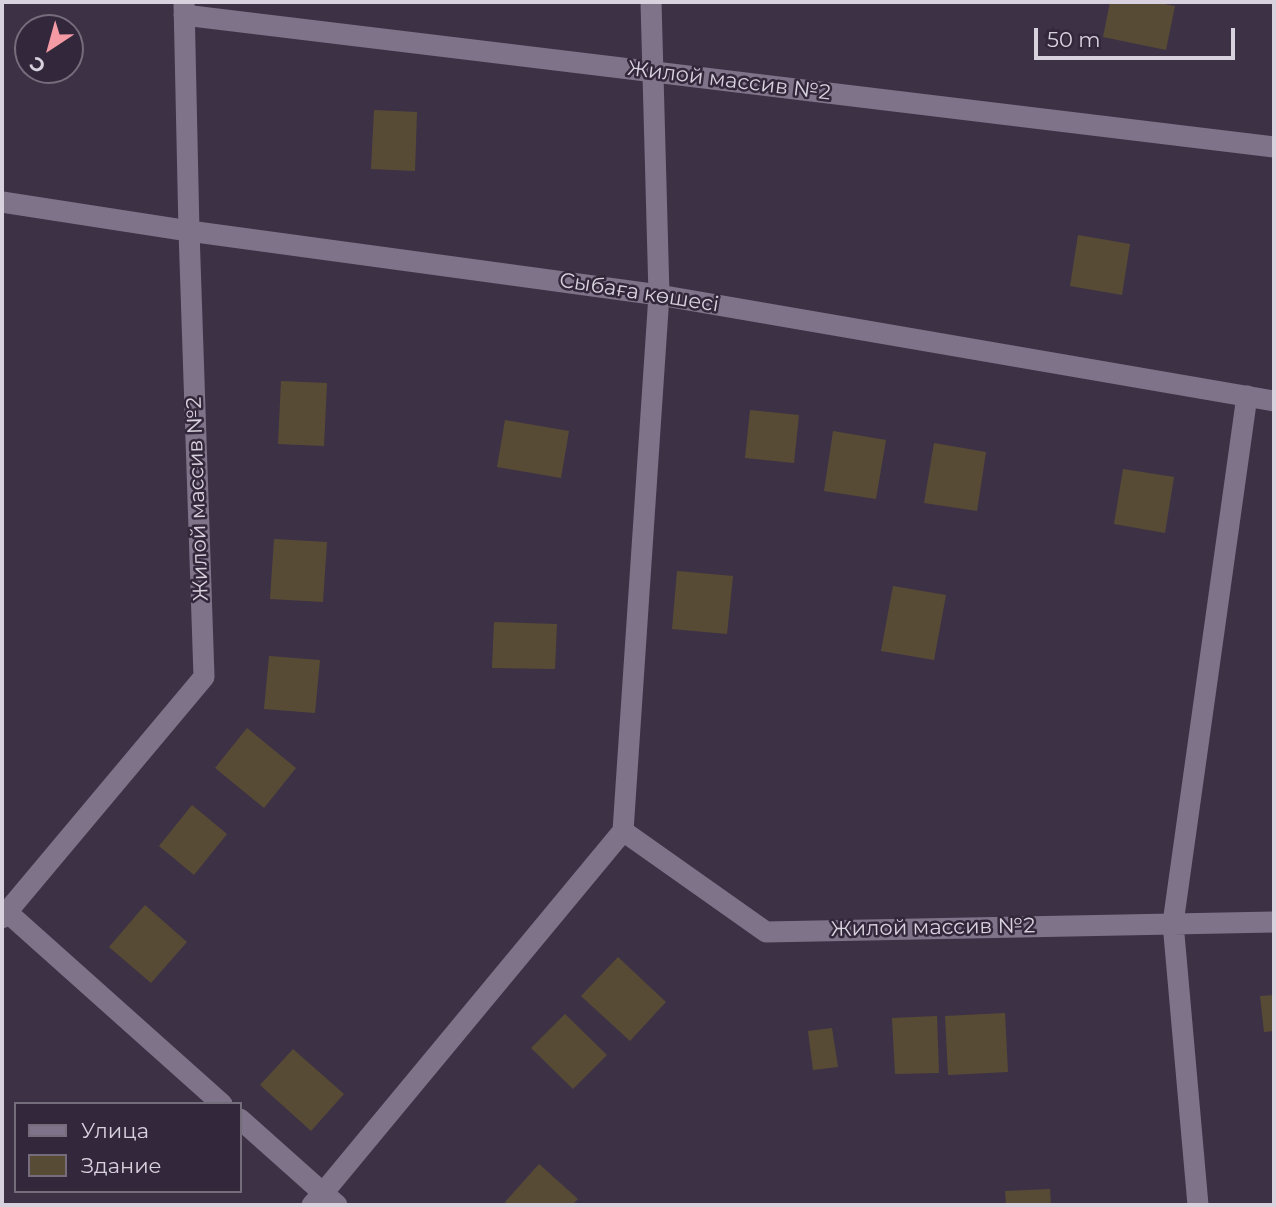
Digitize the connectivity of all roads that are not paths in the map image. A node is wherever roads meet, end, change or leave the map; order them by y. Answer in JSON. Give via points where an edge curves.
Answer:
{"nodes":[{"id":1,"x":651,"y":2,"type":"edge"},
{"id":2,"x":184,"y":8,"type":"edge"},
{"id":3,"x":653,"y":72,"type":"junction"},
{"id":4,"x":1274,"y":147,"type":"edge"},
{"id":5,"x":2,"y":202,"type":"edge"},
{"id":6,"x":189,"y":231,"type":"junction"},
{"id":7,"x":659,"y":295,"type":"junction"},
{"id":8,"x":1247,"y":396,"type":"junction"},
{"id":9,"x":1274,"y":401,"type":"edge"},
{"id":10,"x":623,"y":831,"type":"junction"},
{"id":11,"x":4,"y":915,"type":"edge"},
{"id":12,"x":1274,"y":922,"type":"edge"},
{"id":13,"x":1173,"y":923,"type":"junction"},
{"id":14,"x":220,"y":1102,"type":"edge"},
{"id":15,"x":242,"y":1121,"type":"edge"},
{"id":16,"x":324,"y":1201,"type":"edge"},
{"id":17,"x":1198,"y":1205,"type":"edge"}],
"edges":[{"from":1,"to":3,"type":"street"},
{"from":2,"to":3,"type":"street","name":"Жилой массив №2"},
{"from":2,"to":6,"type":"street","name":"Жилой массив №2"},
{"from":3,"to":4,"type":"street","name":"Жилой массив №2"},
{"from":3,"to":7,"type":"street"},
{"from":5,"to":6,"type":"street","name":"Сыбаға көшесі"},
{"from":6,"to":7,"type":"street","name":"Сыбаға көшесі"},
{"from":6,"to":11,"type":"street","name":"Жилой массив №2","via":[[204,677]]},
{"from":7,"to":8,"type":"street","name":"Сыбаға көшесі"},
{"from":7,"to":10,"type":"street"},
{"from":8,"to":9,"type":"street","name":"Сыбаға көшесі"},
{"from":8,"to":13,"type":"street"},
{"from":10,"to":13,"type":"street","name":"Жилой массив №2","via":[[766,932]]},
{"from":10,"to":16,"type":"street"},
{"from":11,"to":14,"type":"street","name":"Жилой массив №2"},
{"from":12,"to":13,"type":"street","name":"Жилой массив №2"},
{"from":13,"to":17,"type":"street"},
{"from":15,"to":16,"type":"street"}]}
